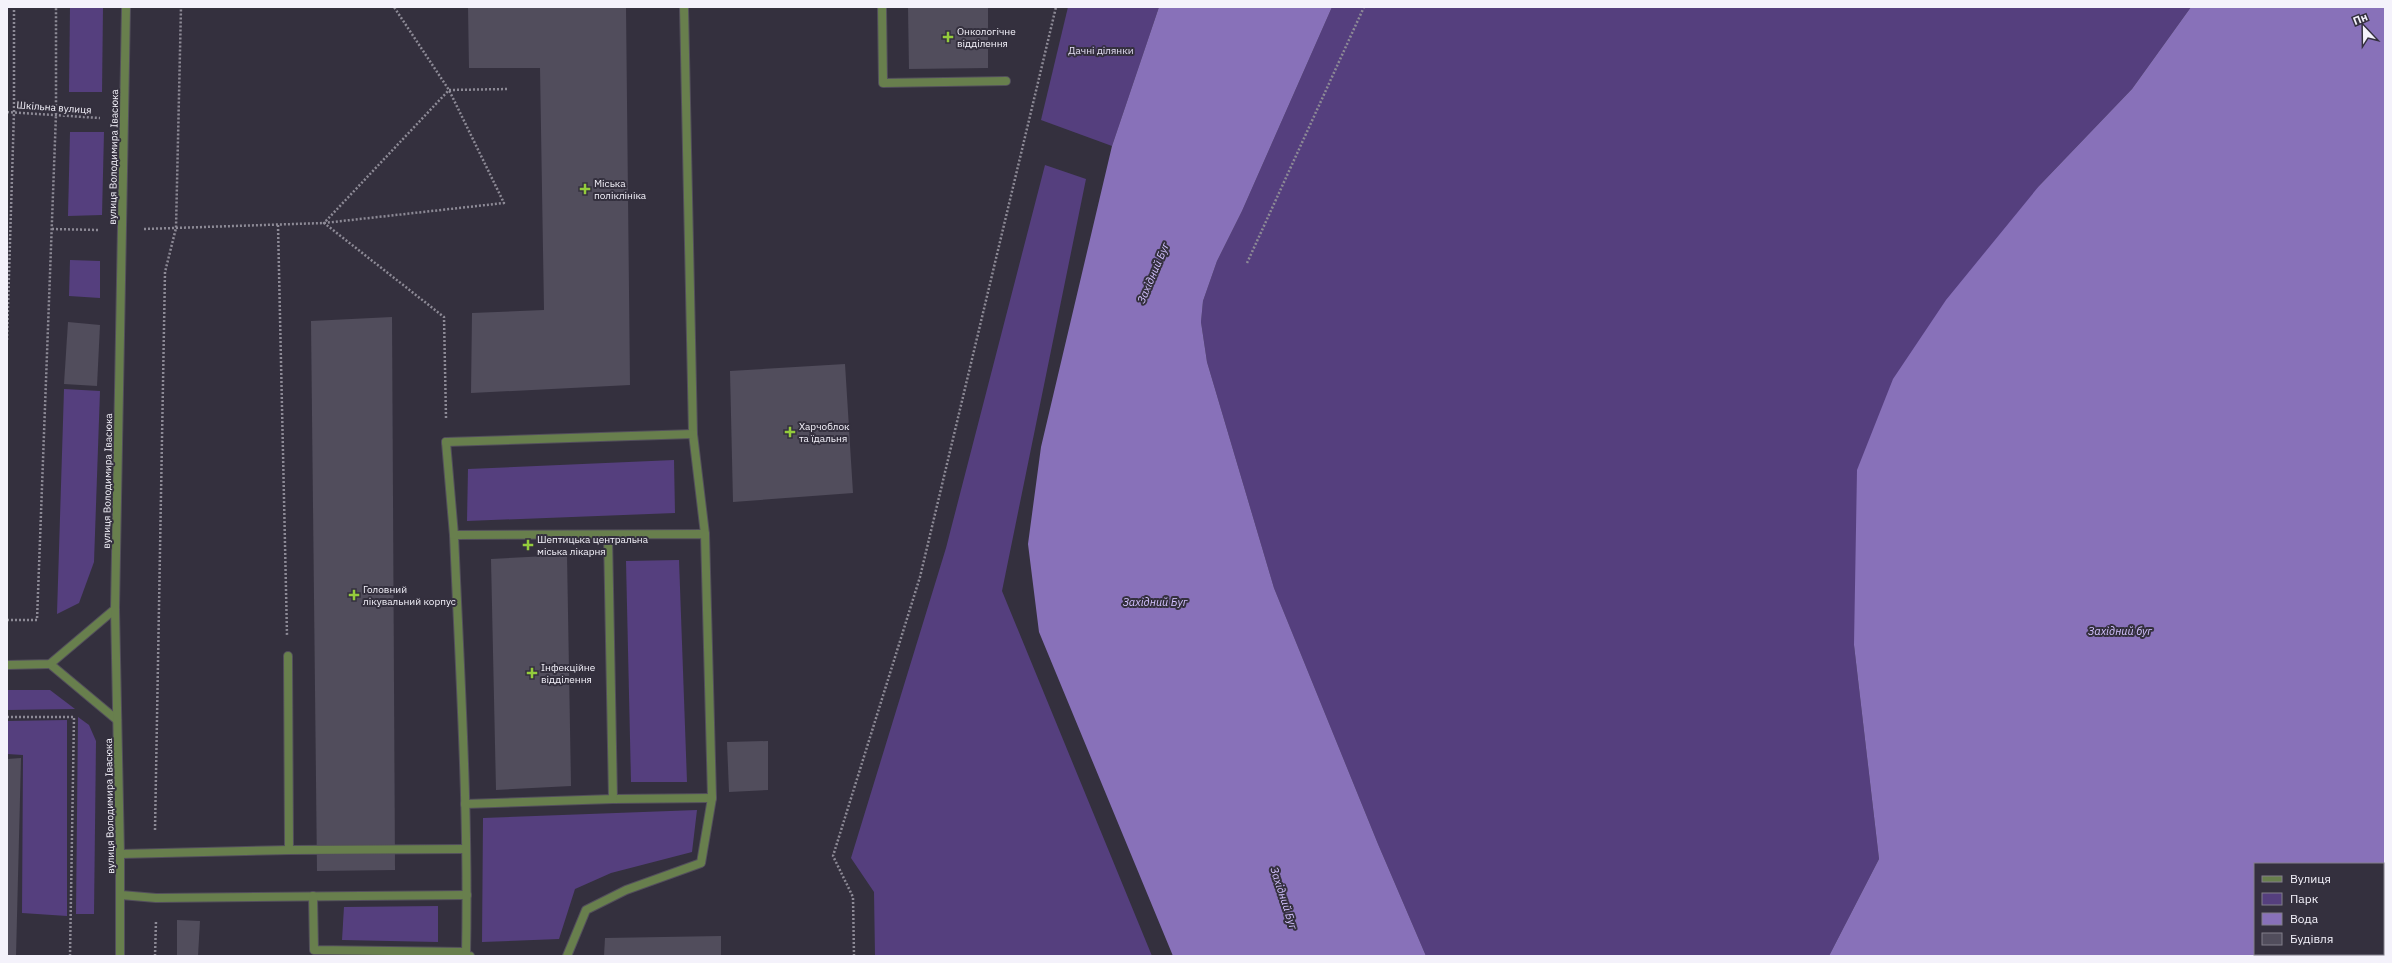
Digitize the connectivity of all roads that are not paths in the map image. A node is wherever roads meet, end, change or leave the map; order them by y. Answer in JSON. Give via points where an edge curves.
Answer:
{"nodes":[{"id":1,"x":126,"y":7,"type":"edge"},
{"id":2,"x":684,"y":7,"type":"edge"},
{"id":3,"x":882,"y":7,"type":"edge"},
{"id":4,"x":1006,"y":81,"type":"dead end"},
{"id":5,"x":693,"y":434,"type":"junction"},
{"id":6,"x":705,"y":534,"type":"junction"},
{"id":7,"x":454,"y":535,"type":"junction"},
{"id":8,"x":608,"y":536,"type":"junction"},
{"id":9,"x":115,"y":609,"type":"junction"},
{"id":10,"x":288,"y":656,"type":"road end"},
{"id":11,"x":7,"y":664,"type":"edge"},
{"id":12,"x":50,"y":664,"type":"junction"},
{"id":13,"x":117,"y":720,"type":"junction"},
{"id":14,"x":712,"y":798,"type":"junction"},
{"id":15,"x":613,"y":799,"type":"junction"},
{"id":16,"x":465,"y":804,"type":"junction"},
{"id":17,"x":466,"y":849,"type":"junction"},
{"id":18,"x":289,"y":850,"type":"junction"},
{"id":19,"x":120,"y":854,"type":"junction"},
{"id":20,"x":121,"y":895,"type":"junction"},
{"id":21,"x":468,"y":895,"type":"junction"},
{"id":22,"x":313,"y":896,"type":"junction"},
{"id":23,"x":468,"y":954,"type":"edge"},
{"id":24,"x":120,"y":956,"type":"edge"},
{"id":25,"x":567,"y":956,"type":"edge"}],
"edges":[{"from":1,"to":9,"type":"street","name":"вулиця Володимира Івасюка"},
{"from":2,"to":5,"type":"street"},
{"from":3,"to":4,"type":"street","via":[[883,83]]},
{"from":5,"to":6,"type":"street"},
{"from":5,"to":7,"type":"street","via":[[446,442]]},
{"from":6,"to":8,"type":"street"},
{"from":6,"to":14,"type":"street"},
{"from":7,"to":8,"type":"street"},
{"from":7,"to":16,"type":"street"},
{"from":8,"to":15,"type":"street"},
{"from":9,"to":12,"type":"street"},
{"from":9,"to":13,"type":"street","name":"вулиця Володимира Івасюка"},
{"from":10,"to":18,"type":"street"},
{"from":11,"to":12,"type":"street"},
{"from":12,"to":13,"type":"street"},
{"from":13,"to":19,"type":"street","name":"вулиця Володимира Івасюка"},
{"from":14,"to":15,"type":"street"},
{"from":14,"to":25,"type":"street","via":[[700,863],[626,890],[586,910]]},
{"from":15,"to":16,"type":"street"},
{"from":16,"to":17,"type":"street"},
{"from":17,"to":18,"type":"street"},
{"from":17,"to":21,"type":"street"},
{"from":18,"to":19,"type":"street"},
{"from":19,"to":20,"type":"street","name":"вулиця Володимира Івасюка"},
{"from":20,"to":22,"type":"street","via":[[156,898]]},
{"from":20,"to":24,"type":"street","name":"вулиця Володимира Івасюка"},
{"from":21,"to":22,"type":"street"},
{"from":21,"to":23,"type":"street"},
{"from":22,"to":23,"type":"street","via":[[314,950]]}]}
